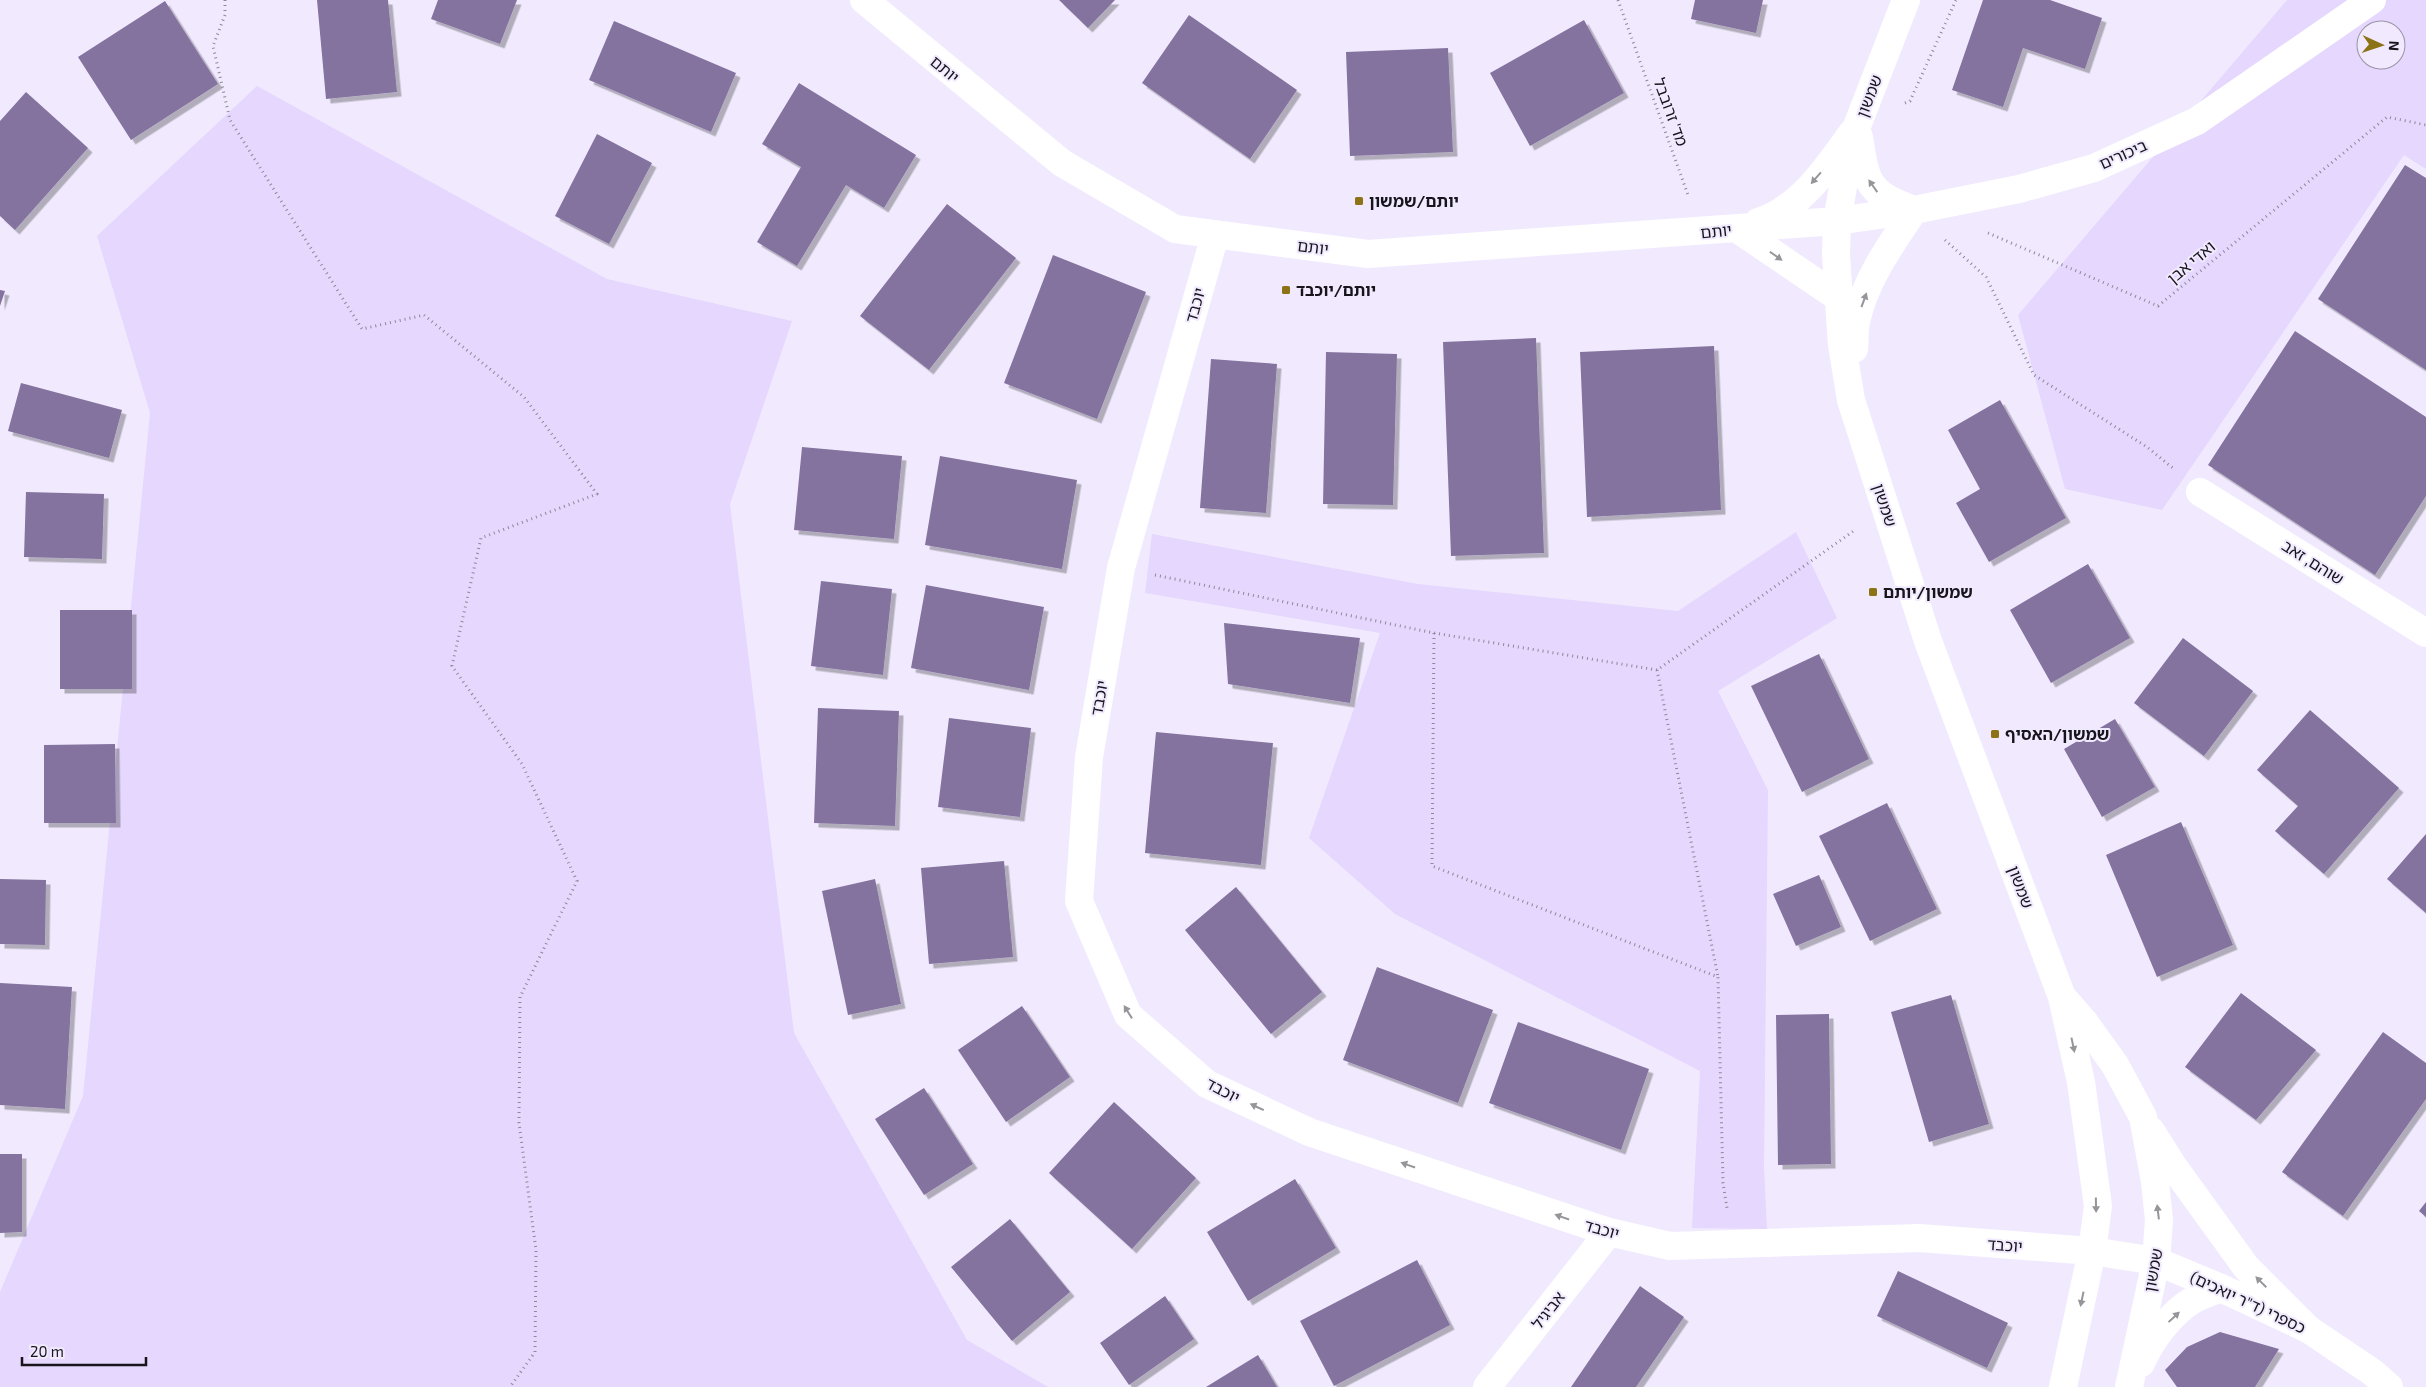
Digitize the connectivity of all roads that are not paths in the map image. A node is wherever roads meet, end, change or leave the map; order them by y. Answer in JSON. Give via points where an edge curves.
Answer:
{"nodes":[{"id":1,"x":864,"y":0,"type":"edge"},
{"id":2,"x":1906,"y":0,"type":"edge"},
{"id":3,"x":2372,"y":0,"type":"edge"},
{"id":4,"x":1857,"y":126,"type":"junction"},
{"id":5,"x":1914,"y":210,"type":"junction"},
{"id":6,"x":1837,"y":221,"type":"junction"},
{"id":7,"x":1736,"y":228,"type":"junction"},
{"id":8,"x":1216,"y":235,"type":"junction"},
{"id":9,"x":1839,"y":298,"type":"junction"},
{"id":10,"x":1851,"y":400,"type":"junction"},
{"id":11,"x":2200,"y":492,"type":"road end"},
{"id":12,"x":2426,"y":632,"type":"edge"},
{"id":13,"x":2062,"y":997,"type":"junction"},
{"id":14,"x":2143,"y":1117,"type":"junction"},
{"id":15,"x":1609,"y":1232,"type":"junction"},
{"id":16,"x":2092,"y":1251,"type":"junction"},
{"id":17,"x":2156,"y":1260,"type":"junction"},
{"id":18,"x":2221,"y":1288,"type":"junction"},
{"id":19,"x":2308,"y":1329,"type":"junction"},
{"id":20,"x":1487,"y":1387,"type":"edge"},
{"id":21,"x":2063,"y":1387,"type":"edge"},
{"id":22,"x":2130,"y":1387,"type":"edge"},
{"id":23,"x":2389,"y":1387,"type":"edge"}],
"edges":[{"from":1,"to":8,"type":"street","name":"יותם","via":[[1062,163],[1175,229]]},
{"from":2,"to":4,"type":"street","name":"שמשון"},
{"from":3,"to":5,"type":"street","name":"ביכורים","via":[[2197,121],[2094,168],[2019,189]]},
{"from":5,"to":4,"type":"street","one_way":true,"via":[[1887,200],[1872,188],[1864,168]]},
{"from":4,"to":6,"type":"street","name":"שמשון"},
{"from":4,"to":7,"type":"street","one_way":true,"via":[[1836,156],[1795,202],[1776,216]]},
{"from":5,"to":6,"type":"street","name":"ביכורים"},
{"from":10,"to":5,"type":"street","one_way":true,"via":[[1856,321],[1870,284]]},
{"from":6,"to":7,"type":"street","name":"יותם"},
{"from":6,"to":9,"type":"street","name":"שמשון"},
{"from":7,"to":8,"type":"street","name":"יותם","via":[[1368,254]]},
{"from":7,"to":9,"type":"street","one_way":true},
{"from":15,"to":8,"type":"street","name":"יוכבד","one_way":true,"via":[[1309,1132],[1207,1084],[1128,1015],[1079,901],[1089,758],[1121,568]]},
{"from":9,"to":10,"type":"street","name":"שמשון","via":[[1842,345]]},
{"from":10,"to":13,"type":"street","name":"שמשון","via":[[1928,641]]},
{"from":11,"to":12,"type":"street","name":"שוהם, זאב"},
{"from":13,"to":14,"type":"street","name":"שמשון","via":[[2114,1065]]},
{"from":13,"to":16,"type":"street","name":"שמשון","one_way":true,"via":[[2081,1082],[2098,1206]]},
{"from":17,"to":14,"type":"street","name":"שמשון","one_way":true,"via":[[2160,1220]]},
{"from":19,"to":14,"type":"street","one_way":true,"via":[[2246,1267],[2173,1166]]},
{"from":15,"to":16,"type":"street","name":"יוכבד","via":[[1670,1246],[1919,1238]]},
{"from":15,"to":20,"type":"street","name":"אביגיל"},
{"from":16,"to":17,"type":"street","name":"כספרי (ד\"ר יואכים)"},
{"from":16,"to":21,"type":"street","name":"שמשון","one_way":true},
{"from":17,"to":18,"type":"street","name":"כספרי (ד\"ר יואכים)"},
{"from":17,"to":22,"type":"street","name":"שמשון"},
{"from":18,"to":19,"type":"street","name":"כספרי (ד\"ר יואכים)"},
{"from":22,"to":18,"type":"street","one_way":true,"via":[[2146,1351],[2169,1321],[2192,1300]]},
{"from":19,"to":23,"type":"street","name":"כספרי (ד\"ר יואכים)"}]}
